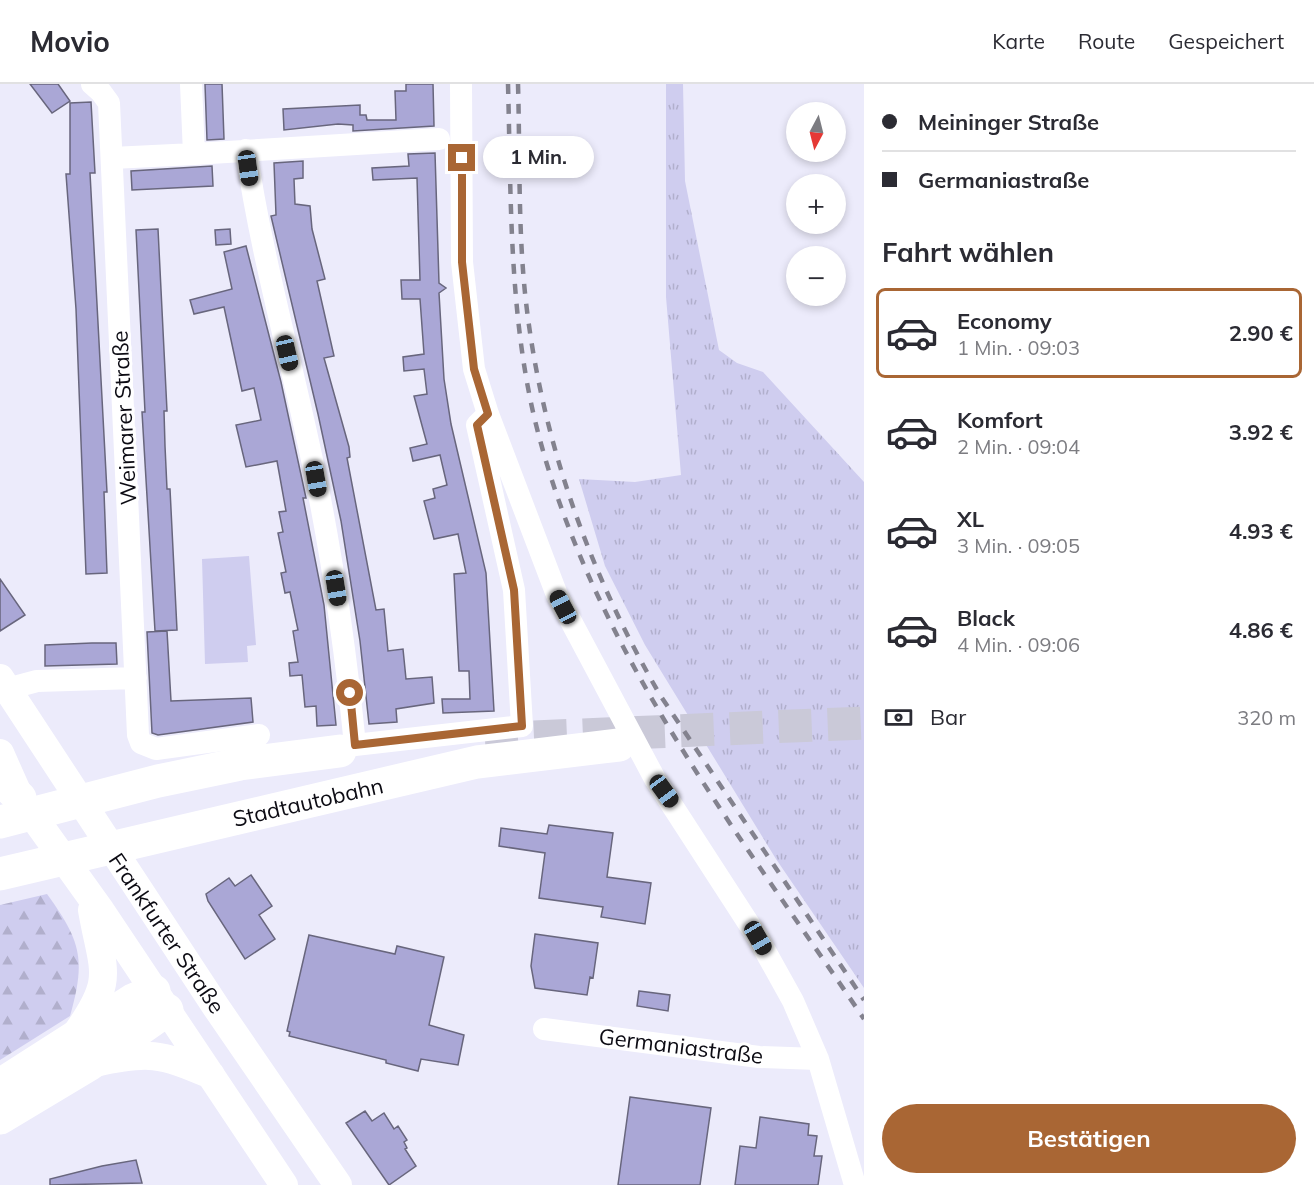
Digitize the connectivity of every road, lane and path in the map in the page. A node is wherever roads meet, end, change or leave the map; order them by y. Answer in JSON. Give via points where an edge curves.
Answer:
{"nodes":[{"id":1,"x":92,"y":84,"type":"edge"},
{"id":2,"x":191,"y":84,"type":"edge"},
{"id":3,"x":462,"y":84,"type":"edge"},
{"id":4,"x":439,"y":139,"type":"dead end"},
{"id":5,"x":246,"y":150,"type":"junction"},
{"id":6,"x":194,"y":154,"type":"junction"},
{"id":7,"x":112,"y":158,"type":"junction"},
{"id":8,"x":488,"y":414,"type":"junction"},
{"id":9,"x":136,"y":678,"type":"junction"},
{"id":10,"x":2,"y":687,"type":"edge"},
{"id":11,"x":259,"y":735,"type":"dead end"},
{"id":12,"x":619,"y":745,"type":"dead end"},
{"id":13,"x":340,"y":752,"type":"dead end"},
{"id":14,"x":0,"y":753,"type":"edge"},
{"id":15,"x":7,"y":800,"type":"edge"},
{"id":16,"x":0,"y":874,"type":"edge"},
{"id":17,"x":85,"y":889,"type":"junction"},
{"id":18,"x":160,"y":922,"type":"junction"},
{"id":19,"x":123,"y":944,"type":"junction"},
{"id":20,"x":180,"y":953,"type":"junction"},
{"id":21,"x":167,"y":998,"type":"junction"},
{"id":22,"x":216,"y":1007,"type":"junction"},
{"id":23,"x":544,"y":1029,"type":"dead end"},
{"id":24,"x":80,"y":1052,"type":"junction"},
{"id":25,"x":818,"y":1059,"type":"junction"},
{"id":26,"x":211,"y":1075,"type":"junction"},
{"id":27,"x":0,"y":1085,"type":"edge"},
{"id":28,"x":0,"y":1118,"type":"edge"},
{"id":29,"x":284,"y":1185,"type":"edge"},
{"id":30,"x":338,"y":1185,"type":"edge"},
{"id":31,"x":855,"y":1185,"type":"edge"}],
"edges":[{"from":1,"to":7,"type":"street","name":"Weimarer Straße","via":[[109,103]]},
{"from":2,"to":6,"type":"street"},
{"from":3,"to":8,"type":"street","via":[[462,262],[474,369]]},
{"from":4,"to":5,"type":"street"},
{"from":5,"to":6,"type":"street"},
{"from":5,"to":8,"type":"street","via":[[257,222],[333,566],[355,745],[522,726],[514,590],[477,425]]},
{"from":6,"to":7,"type":"street"},
{"from":7,"to":9,"type":"street","name":"Weimarer Straße"},
{"from":8,"to":25,"type":"street","via":[[557,595],[655,779],[758,938],[793,1001]]},
{"from":9,"to":10,"type":"street","via":[[37,681]]},
{"from":9,"to":11,"type":"street","name":"Weimarer Straße","via":[[141,743],[156,749]]},
{"from":10,"to":18,"type":"main road","name":"Frankfurter Straße"},
{"from":12,"to":16,"type":"highway","name":"Stadtautobahn","via":[[477,762]]},
{"from":13,"to":15,"type":"highway","name":"Stadtautobahn"},
{"from":14,"to":15,"type":"main road","name":"Frankfurter Straße"},
{"from":15,"to":17,"type":"main road","name":"Frankfurter Straße"},
{"from":17,"to":19,"type":"main road","name":"Frankfurter Straße"},
{"from":17,"to":24,"type":"main road","via":[[104,957],[104,972]]},
{"from":18,"to":19,"type":"main road","via":[[158,940],[151,948]]},
{"from":18,"to":20,"type":"main road","name":"Frankfurter Straße"},
{"from":19,"to":21,"type":"main road","name":"Frankfurter Straße"},
{"from":20,"to":21,"type":"main road"},
{"from":20,"to":22,"type":"main road","name":"Frankfurter Straße"},
{"from":21,"to":22,"type":"main road"},
{"from":21,"to":24,"type":"highway","via":[[140,996]]},
{"from":21,"to":26,"type":"main road","name":"Frankfurter Straße"},
{"from":22,"to":30,"type":"main road","name":"Frankfurter Straße"},
{"from":23,"to":25,"type":"street","name":"Germaniastraße","via":[[756,1057]]},
{"from":24,"to":26,"type":"main road","via":[[155,1054]]},
{"from":24,"to":27,"type":"highway"},
{"from":24,"to":28,"type":"highway"},
{"from":25,"to":31,"type":"street"},
{"from":26,"to":29,"type":"main road","name":"Frankfurter Straße"}]}
